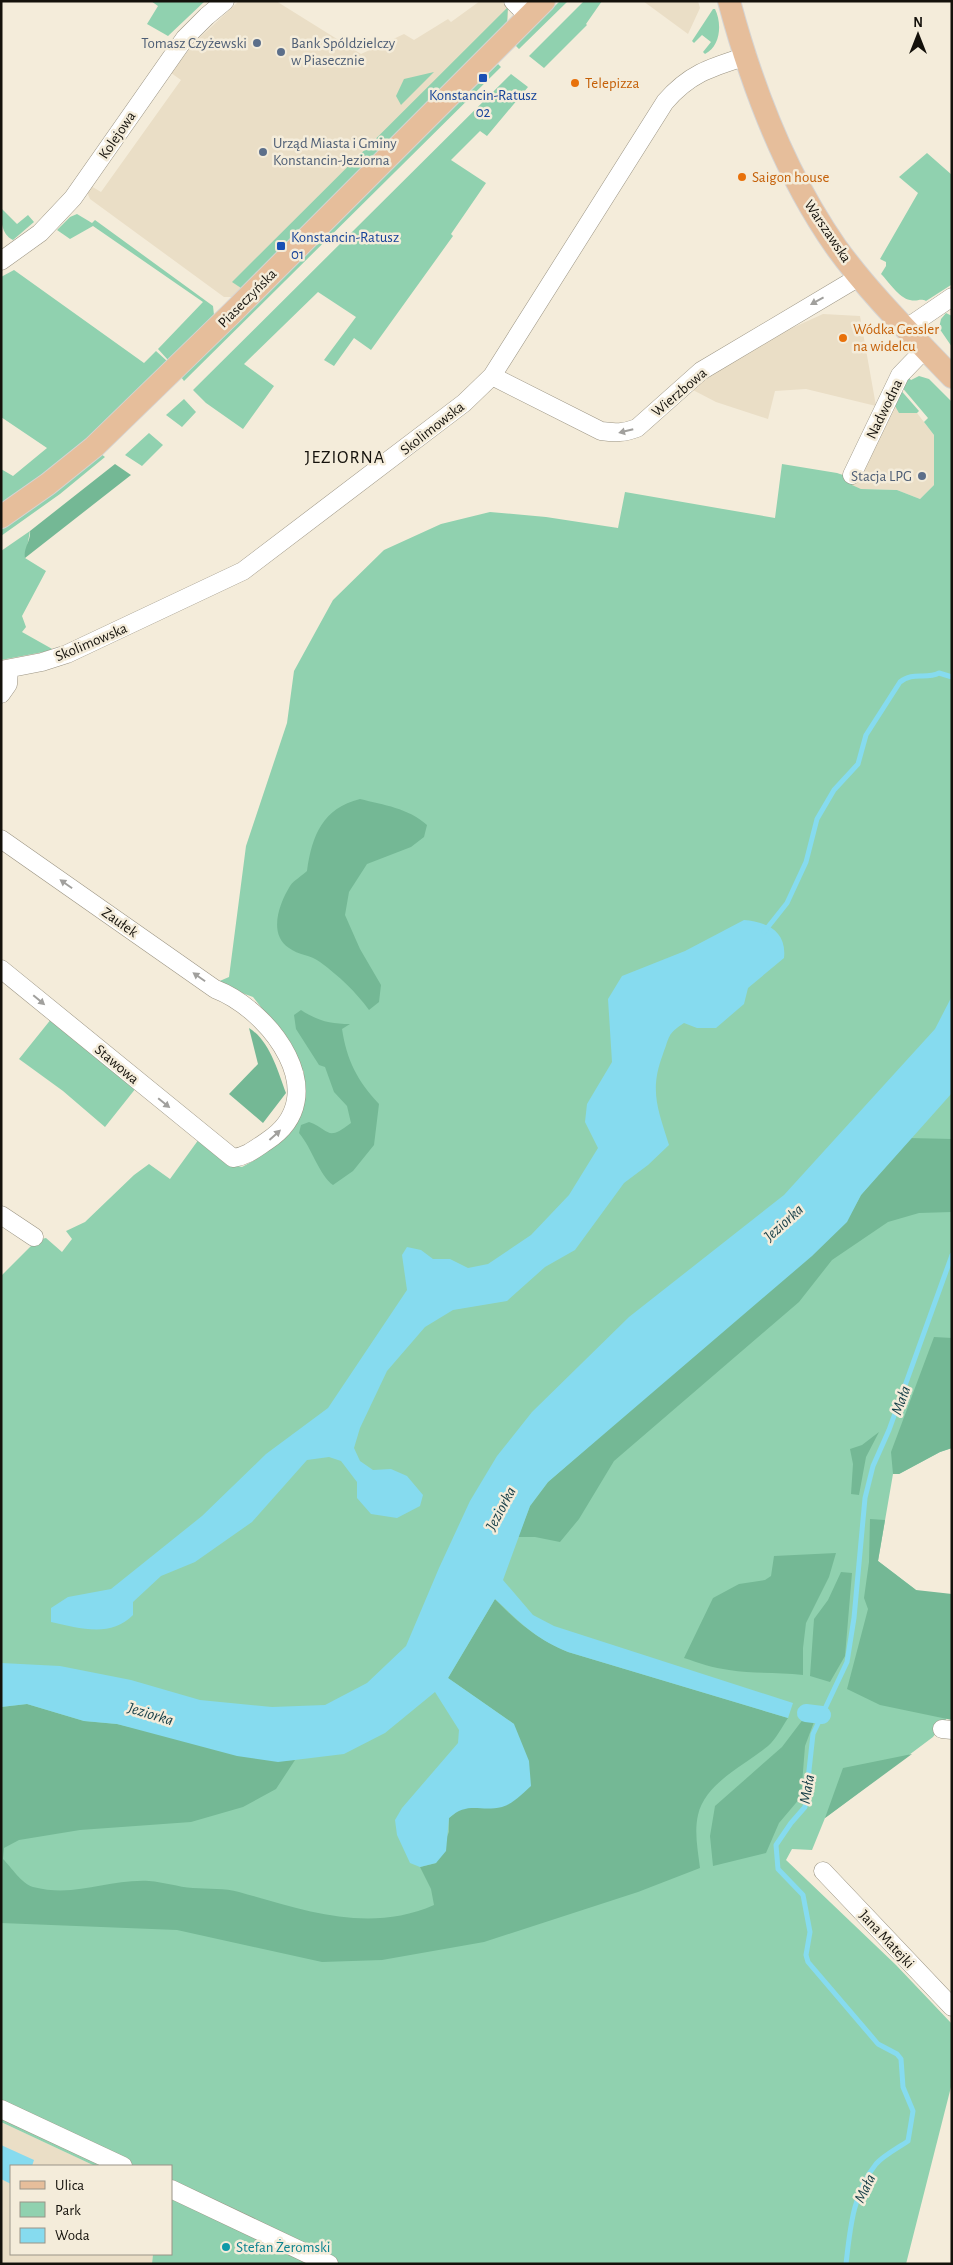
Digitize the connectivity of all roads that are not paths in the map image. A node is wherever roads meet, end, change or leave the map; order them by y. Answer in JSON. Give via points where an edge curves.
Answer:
{"nodes":[{"id":1,"x":225,"y":1,"type":"edge"},
{"id":2,"x":513,"y":1,"type":"edge"},
{"id":3,"x":544,"y":1,"type":"edge"},
{"id":4,"x":730,"y":1,"type":"edge"},
{"id":5,"x":529,"y":17,"type":"junction"},
{"id":6,"x":747,"y":56,"type":"junction"},
{"id":7,"x":1,"y":261,"type":"edge"},
{"id":8,"x":860,"y":277,"type":"junction"},
{"id":9,"x":952,"y":296,"type":"edge"},
{"id":10,"x":905,"y":329,"type":"junction"},
{"id":11,"x":925,"y":350,"type":"junction"},
{"id":12,"x":492,"y":376,"type":"junction"},
{"id":13,"x":952,"y":377,"type":"edge"},
{"id":14,"x":852,"y":475,"type":"dead end"},
{"id":15,"x":1,"y":517,"type":"edge"},
{"id":16,"x":5,"y":669,"type":"edge"},
{"id":17,"x":1,"y":694,"type":"edge"},
{"id":18,"x":1,"y":839,"type":"edge"},
{"id":19,"x":1,"y":969,"type":"edge"},
{"id":20,"x":233,"y":1158,"type":"joint"},
{"id":21,"x":1,"y":1215,"type":"edge"},
{"id":22,"x":34,"y":1237,"type":"dead end"},
{"id":23,"x":822,"y":1871,"type":"dead end"},
{"id":24,"x":952,"y":2007,"type":"edge"},
{"id":25,"x":1,"y":2109,"type":"edge"},
{"id":26,"x":121,"y":2165,"type":"edge"},
{"id":27,"x":172,"y":2189,"type":"edge"},
{"id":28,"x":329,"y":2264,"type":"edge"}],
"edges":[{"from":1,"to":7,"type":"street","name":"Kolejowa","via":[[185,38],[73,198],[40,232]]},
{"from":2,"to":5,"type":"street"},
{"from":3,"to":5,"type":"main road","name":"Piaseczyńska"},
{"from":4,"to":6,"type":"main road","name":"Warszawska"},
{"from":5,"to":15,"type":"main road","name":"Piaseczyńska","via":[[94,447]]},
{"from":6,"to":8,"type":"main road","name":"Warszawska","via":[[793,174],[823,227]]},
{"from":6,"to":12,"type":"street","name":"Skolimowska","via":[[702,71],[665,102]]},
{"from":8,"to":10,"type":"main road","name":"Warszawska"},
{"from":8,"to":12,"type":"street","name":"Wierzbowa","one_way":true,"via":[[701,371],[637,428],[627,432],[601,431]]},
{"from":9,"to":10,"type":"street"},
{"from":10,"to":11,"type":"main road","name":"Warszawska"},
{"from":11,"to":13,"type":"main road","name":"Warszawska"},
{"from":11,"to":14,"type":"street","name":"Nadwodna","via":[[900,375]]},
{"from":12,"to":16,"type":"street","name":"Skolimowska","via":[[440,422],[243,571],[75,651]]},
{"from":16,"to":17,"type":"street","via":[[8,684]]},
{"from":20,"to":18,"type":"street","name":"Zaułek","one_way":true,"via":[[245,1156],[273,1137],[292,1115],[298,1100],[295,1073],[282,1048],[241,1002],[215,989]]},
{"from":19,"to":20,"type":"street","name":"Stawowa","one_way":true},
{"from":21,"to":22,"type":"street"},
{"from":23,"to":24,"type":"street","name":"Jana Matejki"},
{"from":25,"to":26,"type":"street"},
{"from":27,"to":28,"type":"street"}]}
